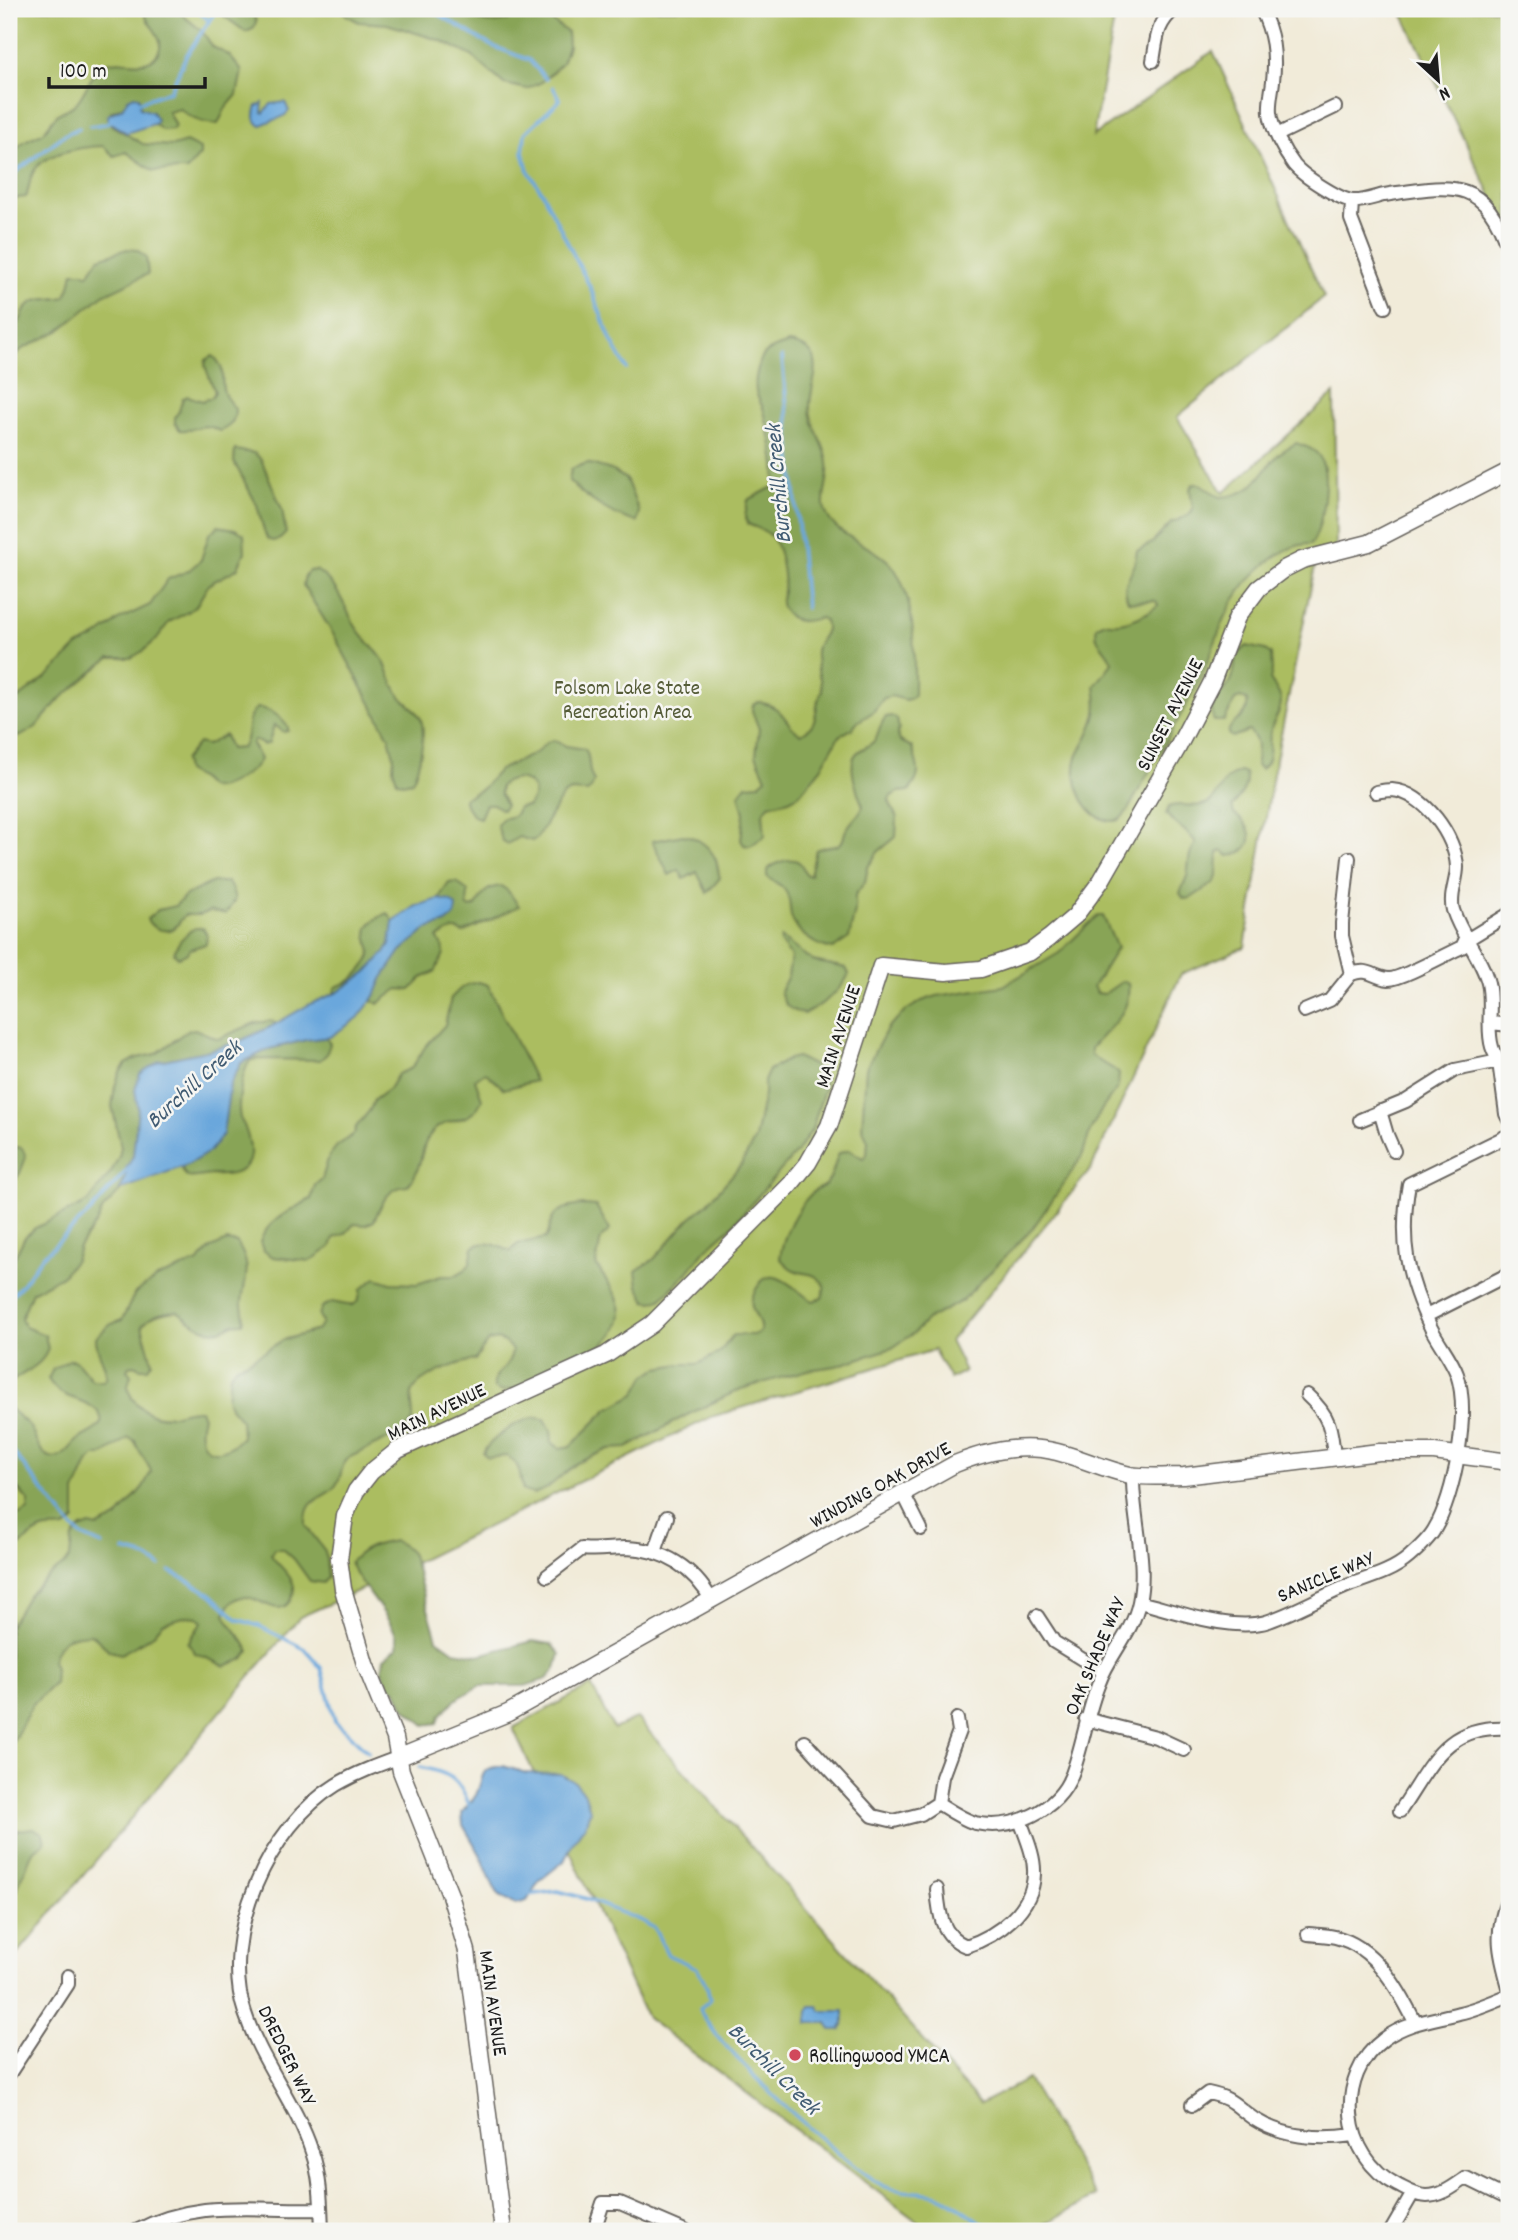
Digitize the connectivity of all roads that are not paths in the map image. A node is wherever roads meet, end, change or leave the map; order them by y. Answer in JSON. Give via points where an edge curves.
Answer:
{"nodes":[{"id":1,"x":1175,"y":9,"type":"edge"},
{"id":2,"x":1261,"y":9,"type":"edge"},
{"id":3,"x":1153,"y":61,"type":"dead end"},
{"id":4,"x":1335,"y":107,"type":"dead end"},
{"id":5,"x":1278,"y":135,"type":"junction"},
{"id":6,"x":1352,"y":201,"type":"junction"},
{"id":7,"x":1509,"y":251,"type":"edge"},
{"id":8,"x":1385,"y":307,"type":"dead end"},
{"id":9,"x":1509,"y":471,"type":"edge"},
{"id":10,"x":1376,"y":792,"type":"dead end"},
{"id":11,"x":1349,"y":859,"type":"dead end"},
{"id":12,"x":1509,"y":914,"type":"edge"},
{"id":13,"x":1465,"y":941,"type":"junction"},
{"id":14,"x":881,"y":966,"type":"joint"},
{"id":15,"x":1351,"y":974,"type":"junction"},
{"id":16,"x":1304,"y":1010,"type":"dead end"},
{"id":17,"x":1490,"y":1023,"type":"junction"},
{"id":18,"x":1509,"y":1025,"type":"edge"},
{"id":19,"x":1499,"y":1061,"type":"junction"},
{"id":20,"x":1509,"y":1075,"type":"edge"},
{"id":21,"x":1380,"y":1111,"type":"junction"},
{"id":22,"x":1360,"y":1120,"type":"dead end"},
{"id":23,"x":1509,"y":1120,"type":"edge"},
{"id":24,"x":1509,"y":1135,"type":"edge"},
{"id":25,"x":1394,"y":1151,"type":"dead end"},
{"id":26,"x":1509,"y":1274,"type":"edge"},
{"id":27,"x":1426,"y":1316,"type":"junction"},
{"id":28,"x":1307,"y":1395,"type":"dead end"},
{"id":29,"x":1457,"y":1455,"type":"junction"},
{"id":30,"x":1335,"y":1459,"type":"junction"},
{"id":31,"x":1509,"y":1462,"type":"edge"},
{"id":32,"x":1133,"y":1475,"type":"junction"},
{"id":33,"x":903,"y":1493,"type":"junction"},
{"id":34,"x":667,"y":1517,"type":"dead end"},
{"id":35,"x":921,"y":1529,"type":"dead end"},
{"id":36,"x":655,"y":1552,"type":"junction"},
{"id":37,"x":547,"y":1576,"type":"dead end"},
{"id":38,"x":712,"y":1601,"type":"junction"},
{"id":39,"x":1139,"y":1602,"type":"junction"},
{"id":40,"x":1037,"y":1616,"type":"dead end"},
{"id":41,"x":1103,"y":1672,"type":"junction"},
{"id":42,"x":957,"y":1719,"type":"dead end"},
{"id":43,"x":1086,"y":1720,"type":"junction"},
{"id":44,"x":1509,"y":1728,"type":"edge"},
{"id":45,"x":805,"y":1742,"type":"dead end"},
{"id":46,"x":1184,"y":1750,"type":"dead end"},
{"id":47,"x":400,"y":1758,"type":"junction"},
{"id":48,"x":938,"y":1802,"type":"junction"},
{"id":49,"x":1400,"y":1811,"type":"dead end"},
{"id":50,"x":1020,"y":1820,"type":"junction"},
{"id":51,"x":937,"y":1889,"type":"dead end"},
{"id":52,"x":1509,"y":1896,"type":"edge"},
{"id":53,"x":1308,"y":1934,"type":"dead end"},
{"id":54,"x":68,"y":1976,"type":"dead end"},
{"id":55,"x":1509,"y":1987,"type":"edge"},
{"id":56,"x":1509,"y":1995,"type":"edge"},
{"id":57,"x":1415,"y":2022,"type":"junction"},
{"id":58,"x":9,"y":2074,"type":"edge"},
{"id":59,"x":1192,"y":2105,"type":"dead end"},
{"id":60,"x":1354,"y":2135,"type":"junction"},
{"id":61,"x":1413,"y":2193,"type":"junction"},
{"id":62,"x":1509,"y":2199,"type":"edge"},
{"id":63,"x":321,"y":2209,"type":"junction"},
{"id":64,"x":142,"y":2230,"type":"edge"},
{"id":65,"x":322,"y":2231,"type":"edge"},
{"id":66,"x":503,"y":2231,"type":"edge"},
{"id":67,"x":596,"y":2231,"type":"edge"},
{"id":68,"x":685,"y":2231,"type":"edge"},
{"id":69,"x":1391,"y":2231,"type":"edge"}],
"edges":[{"from":1,"to":3,"type":"street","via":[[1160,26]]},
{"from":2,"to":5,"type":"street","via":[[1274,50],[1270,112]]},
{"from":4,"to":5,"type":"street"},
{"from":5,"to":6,"type":"street","via":[[1305,176]]},
{"from":6,"to":7,"type":"street","via":[[1442,187],[1469,192],[1492,214]]},
{"from":6,"to":8,"type":"street","via":[[1351,219]]},
{"from":9,"to":14,"type":"street","name":"SUNSET AVENUE","via":[[1368,542],[1302,559],[1259,588],[1237,617],[1212,682],[1101,881],[1076,916],[1049,938],[1030,952],[981,969],[946,972]]},
{"from":10,"to":13,"type":"street","via":[[1393,790],[1422,804],[1451,842],[1457,869],[1453,909]]},
{"from":11,"to":15,"type":"street","via":[[1342,936]]},
{"from":12,"to":13,"type":"street"},
{"from":13,"to":15,"type":"street","via":[[1462,947],[1396,978],[1367,971]]},
{"from":13,"to":17,"type":"street","via":[[1488,983]]},
{"from":14,"to":47,"type":"street","name":"MAIN AVENUE","via":[[822,1141],[790,1185],[704,1274],[652,1324],[606,1355],[398,1450],[356,1491],[341,1531],[343,1589]]},
{"from":15,"to":16,"type":"street","via":[[1330,1000]]},
{"from":17,"to":18,"type":"street"},
{"from":17,"to":19,"type":"street","via":[[1492,1047]]},
{"from":19,"to":20,"type":"street"},
{"from":19,"to":21,"type":"street","via":[[1455,1070],[1406,1101]]},
{"from":19,"to":23,"type":"street"},
{"from":21,"to":22,"type":"street"},
{"from":21,"to":25,"type":"street"},
{"from":24,"to":27,"type":"street","name":"SANICLE WAY","via":[[1409,1184],[1407,1258],[1415,1294]]},
{"from":26,"to":27,"type":"street"},
{"from":27,"to":29,"type":"street","name":"SANICLE WAY","via":[[1458,1376],[1461,1424]]},
{"from":28,"to":30,"type":"street","via":[[1329,1420]]},
{"from":29,"to":30,"type":"street","name":"WINDING OAK DRIVE","via":[[1390,1452]]},
{"from":29,"to":31,"type":"street","name":"WINDING OAK DRIVE"},
{"from":29,"to":39,"type":"street","name":"SANICLE WAY","via":[[1434,1530],[1409,1557],[1383,1573],[1267,1622],[1223,1622]]},
{"from":30,"to":32,"type":"street","name":"WINDING OAK DRIVE","via":[[1184,1476]]},
{"from":32,"to":33,"type":"street","name":"WINDING OAK DRIVE","via":[[1056,1452],[1017,1448],[972,1457]]},
{"from":32,"to":39,"type":"street","name":"OAK SHADE WAY","via":[[1142,1559]]},
{"from":33,"to":35,"type":"street"},
{"from":33,"to":38,"type":"street","name":"WINDING OAK DRIVE"},
{"from":34,"to":36,"type":"street"},
{"from":36,"to":37,"type":"street","via":[[582,1549]]},
{"from":36,"to":38,"type":"street","via":[[690,1571]]},
{"from":38,"to":47,"type":"street","name":"WINDING OAK DRIVE","via":[[508,1713]]},
{"from":39,"to":41,"type":"street","name":"OAK SHADE WAY"},
{"from":40,"to":41,"type":"street","via":[[1054,1642]]},
{"from":41,"to":43,"type":"street","name":"OAK SHADE WAY"},
{"from":42,"to":48,"type":"street","via":[[959,1731]]},
{"from":43,"to":46,"type":"street","via":[[1156,1737]]},
{"from":43,"to":50,"type":"street","name":"OAK SHADE WAY","via":[[1066,1786],[1039,1812]]},
{"from":44,"to":49,"type":"street","via":[[1475,1730],[1455,1738],[1441,1750]]},
{"from":45,"to":48,"type":"street","via":[[873,1816],[894,1821],[920,1814]]},
{"from":47,"to":63,"type":"street","name":"DREDGER WAY","via":[[335,1785],[305,1812],[265,1865],[253,1889],[240,1938],[238,1976],[245,2013],[311,2149]]},
{"from":47,"to":66,"type":"street","name":"MAIN AVENUE","via":[[467,1951]]},
{"from":48,"to":50,"type":"street","name":"OAK SHADE WAY","via":[[975,1822]]},
{"from":50,"to":51,"type":"street","via":[[1034,1873],[1030,1894],[1017,1914],[992,1935],[966,1946],[957,1942],[941,1921]]},
{"from":52,"to":55,"type":"street","via":[[1498,1940]]},
{"from":53,"to":57,"type":"street","via":[[1338,1937],[1379,1964]]},
{"from":54,"to":58,"type":"street","via":[[68,1984]]},
{"from":56,"to":57,"type":"street","via":[[1482,2007]]},
{"from":57,"to":60,"type":"street","via":[[1383,2039],[1366,2057],[1351,2088]]},
{"from":59,"to":60,"type":"street","via":[[1208,2093],[1225,2096],[1254,2119],[1287,2134]]},
{"from":60,"to":61,"type":"street","via":[[1377,2171]]},
{"from":61,"to":62,"type":"street","via":[[1442,2193],[1465,2178]]},
{"from":61,"to":69,"type":"street"},
{"from":63,"to":64,"type":"street","via":[[220,2207],[180,2213]]},
{"from":63,"to":65,"type":"street","name":"DREDGER WAY"},
{"from":67,"to":68,"type":"street","via":[[603,2203],[620,2203]]}]}
